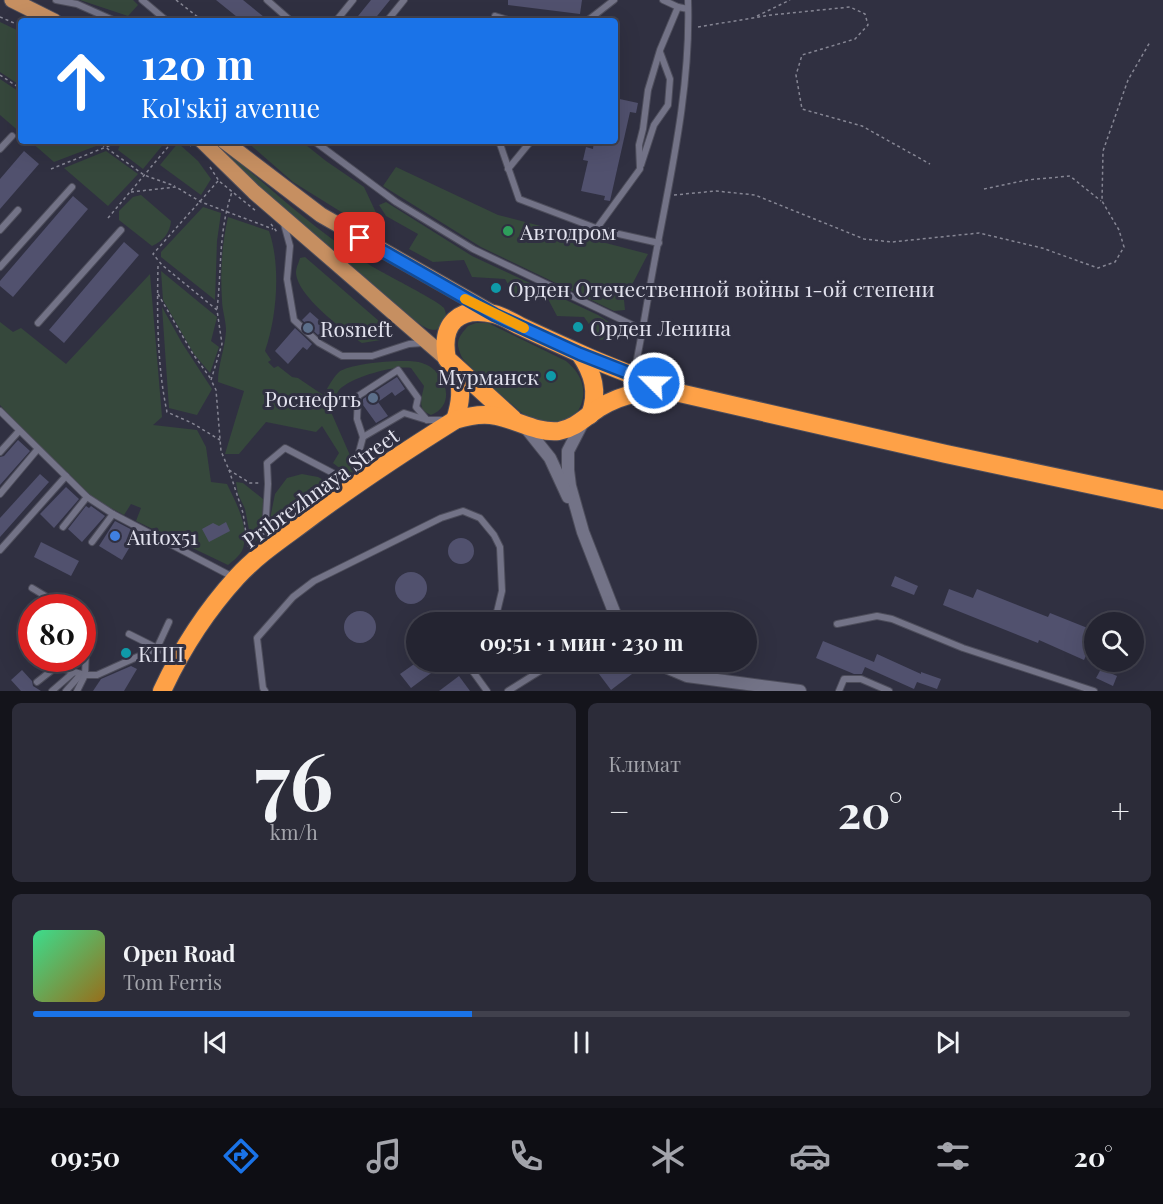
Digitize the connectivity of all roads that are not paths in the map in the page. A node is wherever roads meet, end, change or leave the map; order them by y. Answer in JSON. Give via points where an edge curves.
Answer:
{"nodes":[{"id":1,"x":12,"y":0,"type":"edge"},
{"id":2,"x":56,"y":0,"type":"edge"},
{"id":3,"x":142,"y":0,"type":"edge"},
{"id":4,"x":267,"y":0,"type":"edge"},
{"id":5,"x":353,"y":0,"type":"edge"},
{"id":6,"x":404,"y":0,"type":"edge"},
{"id":7,"x":614,"y":0,"type":"edge"},
{"id":8,"x":663,"y":0,"type":"edge"},
{"id":9,"x":688,"y":0,"type":"edge"},
{"id":10,"x":678,"y":8,"type":"junction"},
{"id":11,"x":688,"y":9,"type":"junction"},
{"id":12,"x":48,"y":18,"type":"edge"},
{"id":13,"x":108,"y":18,"type":"edge"},
{"id":14,"x":163,"y":18,"type":"edge"},
{"id":15,"x":288,"y":18,"type":"edge"},
{"id":16,"x":338,"y":18,"type":"edge"},
{"id":17,"x":389,"y":18,"type":"edge"},
{"id":18,"x":591,"y":18,"type":"edge"},
{"id":19,"x":660,"y":50,"type":"junction"},
{"id":20,"x":12,"y":136,"type":"dead end"},
{"id":21,"x":228,"y":144,"type":"edge"},
{"id":22,"x":318,"y":144,"type":"edge"},
{"id":23,"x":500,"y":144,"type":"edge"},
{"id":24,"x":529,"y":144,"type":"edge"},
{"id":25,"x":198,"y":145,"type":"edge"},
{"id":26,"x":0,"y":149,"type":"edge"},
{"id":27,"x":508,"y":169,"type":"junction"},
{"id":28,"x":640,"y":169,"type":"junction"},
{"id":29,"x":72,"y":187,"type":"dead end"},
{"id":30,"x":18,"y":210,"type":"dead end"},
{"id":31,"x":273,"y":217,"type":"junction"},
{"id":32,"x":597,"y":228,"type":"junction"},
{"id":33,"x":0,"y":230,"type":"edge"},
{"id":34,"x":121,"y":230,"type":"dead end"},
{"id":35,"x":659,"y":243,"type":"junction"},
{"id":36,"x":0,"y":267,"type":"edge"},
{"id":37,"x":495,"y":315,"type":"junction"},
{"id":38,"x":38,"y":323,"type":"dead end"},
{"id":39,"x":643,"y":330,"type":"junction"},
{"id":40,"x":428,"y":343,"type":"junction"},
{"id":41,"x":580,"y":354,"type":"junction"},
{"id":42,"x":452,"y":364,"type":"junction"},
{"id":43,"x":633,"y":374,"type":"junction"},
{"id":44,"x":675,"y":392,"type":"junction"},
{"id":45,"x":0,"y":411,"type":"edge"},
{"id":46,"x":587,"y":418,"type":"junction"},
{"id":47,"x":427,"y":420,"type":"junction"},
{"id":48,"x":454,"y":420,"type":"junction"},
{"id":49,"x":522,"y":425,"type":"junction"},
{"id":50,"x":19,"y":431,"type":"junction"},
{"id":51,"x":363,"y":437,"type":"junction"},
{"id":52,"x":37,"y":450,"type":"junction"},
{"id":53,"x":0,"y":452,"type":"edge"},
{"id":54,"x":66,"y":476,"type":"junction"},
{"id":55,"x":358,"y":482,"type":"junction"},
{"id":56,"x":0,"y":494,"type":"edge"},
{"id":57,"x":87,"y":498,"type":"junction"},
{"id":58,"x":1163,"y":500,"type":"edge"},
{"id":59,"x":113,"y":513,"type":"junction"},
{"id":60,"x":63,"y":527,"type":"dead end"},
{"id":61,"x":582,"y":530,"type":"junction"},
{"id":62,"x":92,"y":542,"type":"dead end"},
{"id":63,"x":0,"y":550,"type":"edge"},
{"id":64,"x":256,"y":550,"type":"junction"},
{"id":65,"x":236,"y":578,"type":"junction"},
{"id":66,"x":32,"y":588,"type":"dead end"},
{"id":67,"x":42,"y":594,"type":"edge"},
{"id":68,"x":497,"y":612,"type":"edge"},
{"id":69,"x":613,"y":612,"type":"edge"},
{"id":70,"x":169,"y":622,"type":"dead end"},
{"id":71,"x":837,"y":624,"type":"dead end"},
{"id":72,"x":129,"y":634,"type":"dead end"},
{"id":73,"x":157,"y":648,"type":"junction"},
{"id":74,"x":178,"y":658,"type":"junction"},
{"id":75,"x":473,"y":672,"type":"edge"},
{"id":76,"x":538,"y":672,"type":"edge"},
{"id":77,"x":678,"y":672,"type":"edge"},
{"id":78,"x":80,"y":674,"type":"junction"},
{"id":79,"x":37,"y":682,"type":"dead end"},
{"id":80,"x":52,"y":691,"type":"edge"},
{"id":81,"x":66,"y":691,"type":"edge"},
{"id":82,"x":77,"y":691,"type":"edge"},
{"id":83,"x":162,"y":691,"type":"edge"},
{"id":84,"x":265,"y":691,"type":"edge"},
{"id":85,"x":487,"y":691,"type":"edge"},
{"id":86,"x":508,"y":691,"type":"edge"},
{"id":87,"x":800,"y":691,"type":"edge"},
{"id":88,"x":839,"y":691,"type":"edge"},
{"id":89,"x":889,"y":691,"type":"edge"},
{"id":90,"x":1094,"y":691,"type":"edge"}],
"edges":[{"from":1,"to":12,"type":"main road"},
{"from":2,"to":13,"type":"lane","via":[[77,4]]},
{"from":3,"to":14,"type":"lane"},
{"from":4,"to":15,"type":"lane"},
{"from":5,"to":16,"type":"lane"},
{"from":6,"to":17,"type":"lane"},
{"from":7,"to":18,"type":"lane"},
{"from":8,"to":10,"type":"lane"},
{"from":9,"to":11,"type":"lane"},
{"from":10,"to":11,"type":"lane"},
{"from":10,"to":19,"type":"lane"},
{"from":11,"to":35,"type":"lane","via":[[681,116]]},
{"from":19,"to":28,"type":"lane","via":[[648,90],[639,145]]},
{"from":19,"to":28,"type":"lane","via":[[670,79],[668,105],[654,125]]},
{"from":20,"to":26,"type":"lane"},
{"from":21,"to":37,"type":"main road","via":[[321,215]]},
{"from":22,"to":39,"type":"lane","via":[[396,202],[473,249]]},
{"from":23,"to":27,"type":"lane"},
{"from":24,"to":27,"type":"lane"},
{"from":25,"to":31,"type":"main road"},
{"from":27,"to":32,"type":"lane","via":[[519,199]]},
{"from":28,"to":32,"type":"lane"},
{"from":29,"to":36,"type":"lane"},
{"from":30,"to":33,"type":"lane"},
{"from":31,"to":40,"type":"main road"},
{"from":31,"to":40,"type":"lane","via":[[285,227],[290,246],[287,279],[294,320],[319,343],[342,356],[372,356],[409,344]]},
{"from":32,"to":35,"type":"lane"},
{"from":34,"to":38,"type":"lane"},
{"from":35,"to":39,"type":"lane"},
{"from":37,"to":41,"type":"highway"},
{"from":37,"to":42,"type":"highway","via":[[474,312],[455,319],[445,338]]},
{"from":39,"to":43,"type":"lane"},
{"from":40,"to":42,"type":"main road"},
{"from":41,"to":43,"type":"highway"},
{"from":41,"to":46,"type":"highway","via":[[594,380],[594,405]]},
{"from":42,"to":48,"type":"highway","via":[[461,387]]},
{"from":42,"to":49,"type":"highway"},
{"from":43,"to":44,"type":"highway"},
{"from":44,"to":46,"type":"highway","via":[[640,391],[605,405]]},
{"from":44,"to":58,"type":"highway"},
{"from":45,"to":50,"type":"lane"},
{"from":46,"to":49,"type":"highway","via":[[558,431]]},
{"from":46,"to":61,"type":"street","via":[[568,451],[570,486]]},
{"from":47,"to":48,"type":"lane"},
{"from":47,"to":51,"type":"lane","via":[[404,413]]},
{"from":47,"to":51,"type":"lane","via":[[416,407],[418,398],[398,370],[358,396],[357,419]]},
{"from":48,"to":49,"type":"highway","via":[[481,414]]},
{"from":48,"to":55,"type":"highway","name":"Pribrezhnaya Street"},
{"from":49,"to":61,"type":"street","via":[[550,458]]},
{"from":50,"to":52,"type":"lane"},
{"from":50,"to":53,"type":"lane"},
{"from":51,"to":55,"type":"lane"},
{"from":52,"to":54,"type":"lane"},
{"from":52,"to":56,"type":"lane"},
{"from":54,"to":57,"type":"lane"},
{"from":54,"to":63,"type":"lane"},
{"from":55,"to":64,"type":"highway","name":"Pribrezhnaya Street"},
{"from":55,"to":64,"type":"lane","via":[[285,448],[267,462],[268,484]]},
{"from":57,"to":59,"type":"lane"},
{"from":57,"to":60,"type":"lane"},
{"from":59,"to":62,"type":"lane"},
{"from":59,"to":65,"type":"lane"},
{"from":61,"to":69,"type":"street"},
{"from":64,"to":65,"type":"highway","name":"Pribrezhnaya Street"},
{"from":65,"to":74,"type":"highway","name":"Pribrezhnaya Street"},
{"from":66,"to":67,"type":"lane"},
{"from":68,"to":84,"type":"lane","via":[[502,591],[500,547],[494,535],[480,518],[463,511],[441,518],[314,581],[293,597],[256,638]]},
{"from":70,"to":73,"type":"lane"},
{"from":71,"to":90,"type":"lane","via":[[877,616],[891,619],[963,648]]},
{"from":72,"to":73,"type":"lane"},
{"from":73,"to":74,"type":"lane"},
{"from":73,"to":78,"type":"lane","via":[[97,675]]},
{"from":74,"to":83,"type":"highway","name":"Pribrezhnaya Street"},
{"from":75,"to":85,"type":"lane"},
{"from":76,"to":86,"type":"lane"},
{"from":77,"to":87,"type":"street"},
{"from":78,"to":79,"type":"lane","via":[[56,666]]},
{"from":78,"to":80,"type":"lane"},
{"from":78,"to":81,"type":"lane"},
{"from":78,"to":82,"type":"lane"},
{"from":88,"to":89,"type":"lane","via":[[844,679],[861,679]]}]}
